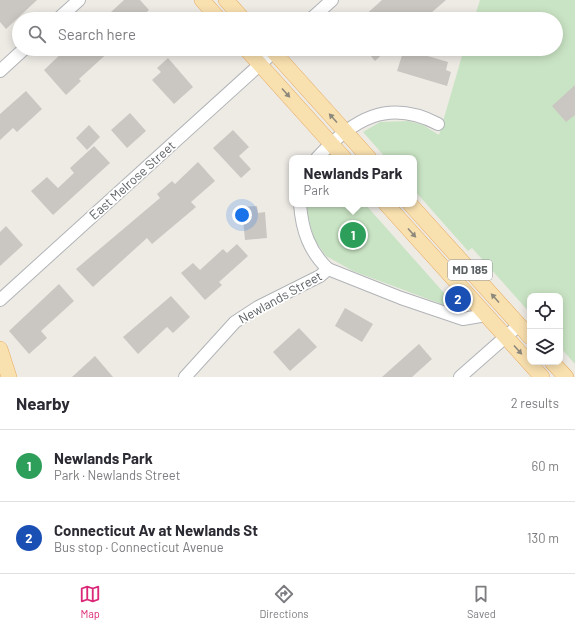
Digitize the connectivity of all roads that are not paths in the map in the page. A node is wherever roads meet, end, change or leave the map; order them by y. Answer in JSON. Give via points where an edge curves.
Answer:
{"nodes":[{"id":1,"x":79,"y":0,"type":"edge"},
{"id":2,"x":202,"y":0,"type":"edge"},
{"id":3,"x":226,"y":0,"type":"edge"},
{"id":4,"x":332,"y":0,"type":"edge"},
{"id":5,"x":66,"y":12,"type":"edge"},
{"id":6,"x":213,"y":12,"type":"edge"},
{"id":7,"x":237,"y":12,"type":"edge"},
{"id":8,"x":319,"y":12,"type":"edge"},
{"id":9,"x":16,"y":56,"type":"edge"},
{"id":10,"x":268,"y":56,"type":"edge"},
{"id":11,"x":270,"y":56,"type":"edge"},
{"id":12,"x":0,"y":71,"type":"edge"},
{"id":13,"x":438,"y":124,"type":"dead end"},
{"id":14,"x":338,"y":139,"type":"junction"},
{"id":15,"x":321,"y":155,"type":"edge"},
{"id":16,"x":343,"y":155,"type":"edge"},
{"id":17,"x":364,"y":155,"type":"edge"},
{"id":18,"x":300,"y":207,"type":"edge"},
{"id":19,"x":389,"y":207,"type":"edge"},
{"id":20,"x":413,"y":207,"type":"edge"},
{"id":21,"x":328,"y":269,"type":"junction"},
{"id":22,"x":0,"y":300,"type":"edge"},
{"id":23,"x":486,"y":315,"type":"junction"},
{"id":24,"x":519,"y":325,"type":"junction"},
{"id":25,"x":527,"y":334,"type":"edge"},
{"id":26,"x":505,"y":337,"type":"junction"},
{"id":27,"x":0,"y":349,"type":"edge"},
{"id":28,"x":555,"y":365,"type":"edge"},
{"id":29,"x":9,"y":377,"type":"edge"},
{"id":30,"x":185,"y":377,"type":"edge"},
{"id":31,"x":460,"y":377,"type":"edge"},
{"id":32,"x":542,"y":377,"type":"edge"},
{"id":33,"x":566,"y":377,"type":"edge"}],
"edges":[{"from":1,"to":5,"type":"street"},
{"from":2,"to":6,"type":"main road"},
{"from":3,"to":7,"type":"main road"},
{"from":4,"to":8,"type":"street"},
{"from":9,"to":12,"type":"street"},
{"from":10,"to":22,"type":"street","name":"East Melrose Street"},
{"from":11,"to":14,"type":"main road"},
{"from":13,"to":14,"type":"street","via":[[416,114],[394,111],[370,117]]},
{"from":14,"to":15,"type":"street"},
{"from":14,"to":16,"type":"main road"},
{"from":14,"to":17,"type":"main road"},
{"from":18,"to":21,"type":"street","via":[[308,243],[319,261]]},
{"from":19,"to":23,"type":"main road","number":"MD 185","one_way":true},
{"from":24,"to":20,"type":"main road","number":"MD 185","one_way":true},
{"from":21,"to":23,"type":"street","name":"Newlands Street","via":[[458,317]]},
{"from":21,"to":30,"type":"street","name":"Newlands Street","via":[[320,276],[258,307],[235,322]]},
{"from":23,"to":26,"type":"main road","number":"MD 185"},
{"from":24,"to":25,"type":"main road","number":"MD 185"},
{"from":24,"to":26,"type":"street"},
{"from":26,"to":31,"type":"street"},
{"from":26,"to":32,"type":"main road","number":"MD 185","one_way":true},
{"from":27,"to":29,"type":"main road"},
{"from":28,"to":33,"type":"main road"}]}
